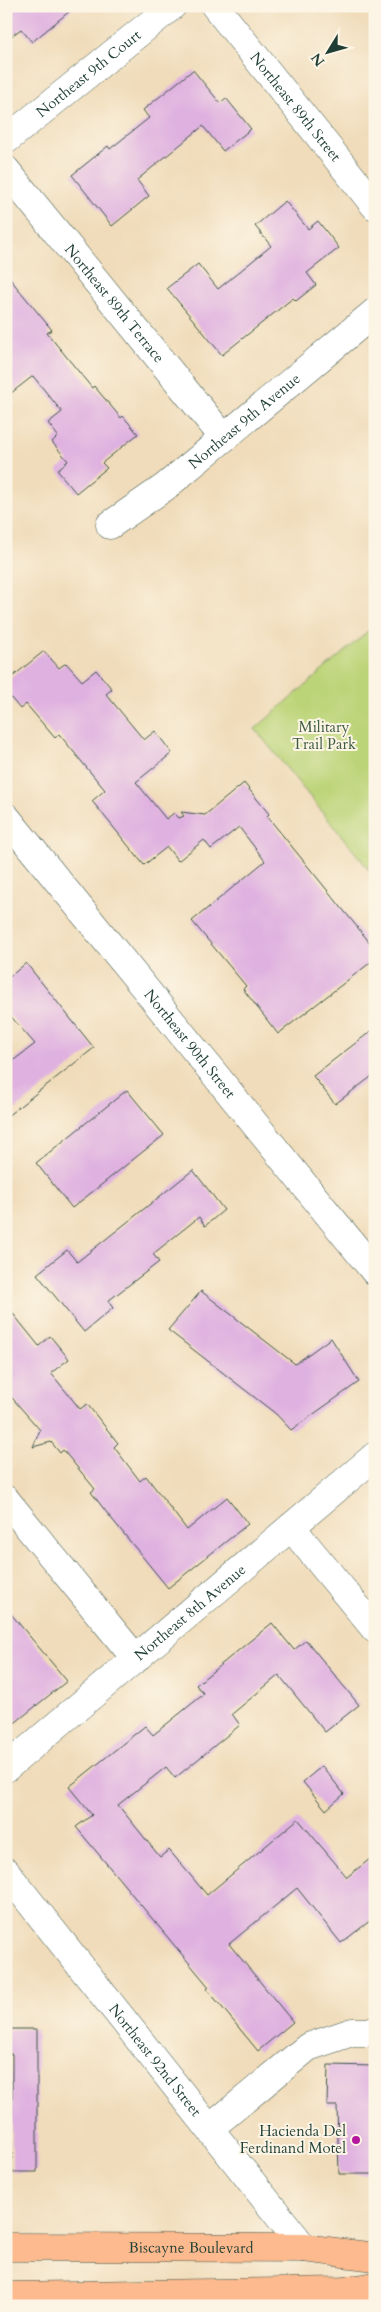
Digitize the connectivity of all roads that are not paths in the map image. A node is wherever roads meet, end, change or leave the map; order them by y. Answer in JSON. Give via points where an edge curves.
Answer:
{"nodes":[{"id":1,"x":172,"y":6,"type":"edge"},
{"id":2,"x":215,"y":6,"type":"edge"},
{"id":3,"x":6,"y":140,"type":"edge"},
{"id":4,"x":6,"y":170,"type":"edge"},
{"id":5,"x":375,"y":206,"type":"edge"},
{"id":6,"x":375,"y":312,"type":"edge"},
{"id":7,"x":224,"y":438,"type":"junction"},
{"id":8,"x":110,"y":525,"type":"dead end"},
{"id":9,"x":6,"y":816,"type":"edge"},
{"id":10,"x":375,"y":1272,"type":"edge"},
{"id":11,"x":375,"y":1456,"type":"edge"},
{"id":12,"x":6,"y":1500,"type":"edge"},
{"id":13,"x":291,"y":1527,"type":"junction"},
{"id":14,"x":375,"y":1629,"type":"edge"},
{"id":15,"x":136,"y":1659,"type":"junction"},
{"id":16,"x":6,"y":1768,"type":"edge"},
{"id":17,"x":6,"y":1872,"type":"edge"},
{"id":18,"x":375,"y":2032,"type":"edge"},
{"id":19,"x":210,"y":2128,"type":"junction"},
{"id":20,"x":6,"y":2247,"type":"edge"},
{"id":21,"x":304,"y":2248,"type":"junction"},
{"id":22,"x":375,"y":2257,"type":"edge"},
{"id":23,"x":375,"y":2286,"type":"edge"},
{"id":24,"x":6,"y":2296,"type":"edge"},
{"id":25,"x":349,"y":2298,"type":"edge"}],
"edges":[{"from":1,"to":3,"type":"street","name":"Northeast 9th Court"},
{"from":2,"to":5,"type":"street","name":"Northeast 89th Street"},
{"from":4,"to":7,"type":"street","name":"Northeast 89th Terrace"},
{"from":6,"to":7,"type":"street","name":"Northeast 9th Avenue"},
{"from":7,"to":8,"type":"street","name":"Northeast 9th Avenue","via":[[165,487]]},
{"from":9,"to":10,"type":"street","name":"Northeast 90th Street"},
{"from":11,"to":13,"type":"street","name":"Northeast 8th Avenue"},
{"from":12,"to":15,"type":"street"},
{"from":13,"to":14,"type":"street"},
{"from":13,"to":15,"type":"street","name":"Northeast 8th Avenue"},
{"from":15,"to":16,"type":"street","name":"Northeast 8th Avenue"},
{"from":17,"to":19,"type":"street","name":"Northeast 92nd Street"},
{"from":18,"to":19,"type":"street","via":[[352,2032],[308,2046]]},
{"from":19,"to":21,"type":"street","name":"Northeast 92nd Street"},
{"from":20,"to":21,"type":"main road","name":"Biscayne Boulevard"},
{"from":21,"to":22,"type":"main road","name":"Biscayne Boulevard"},
{"from":23,"to":25,"type":"main road"},
{"from":24,"to":25,"type":"main road"}]}
